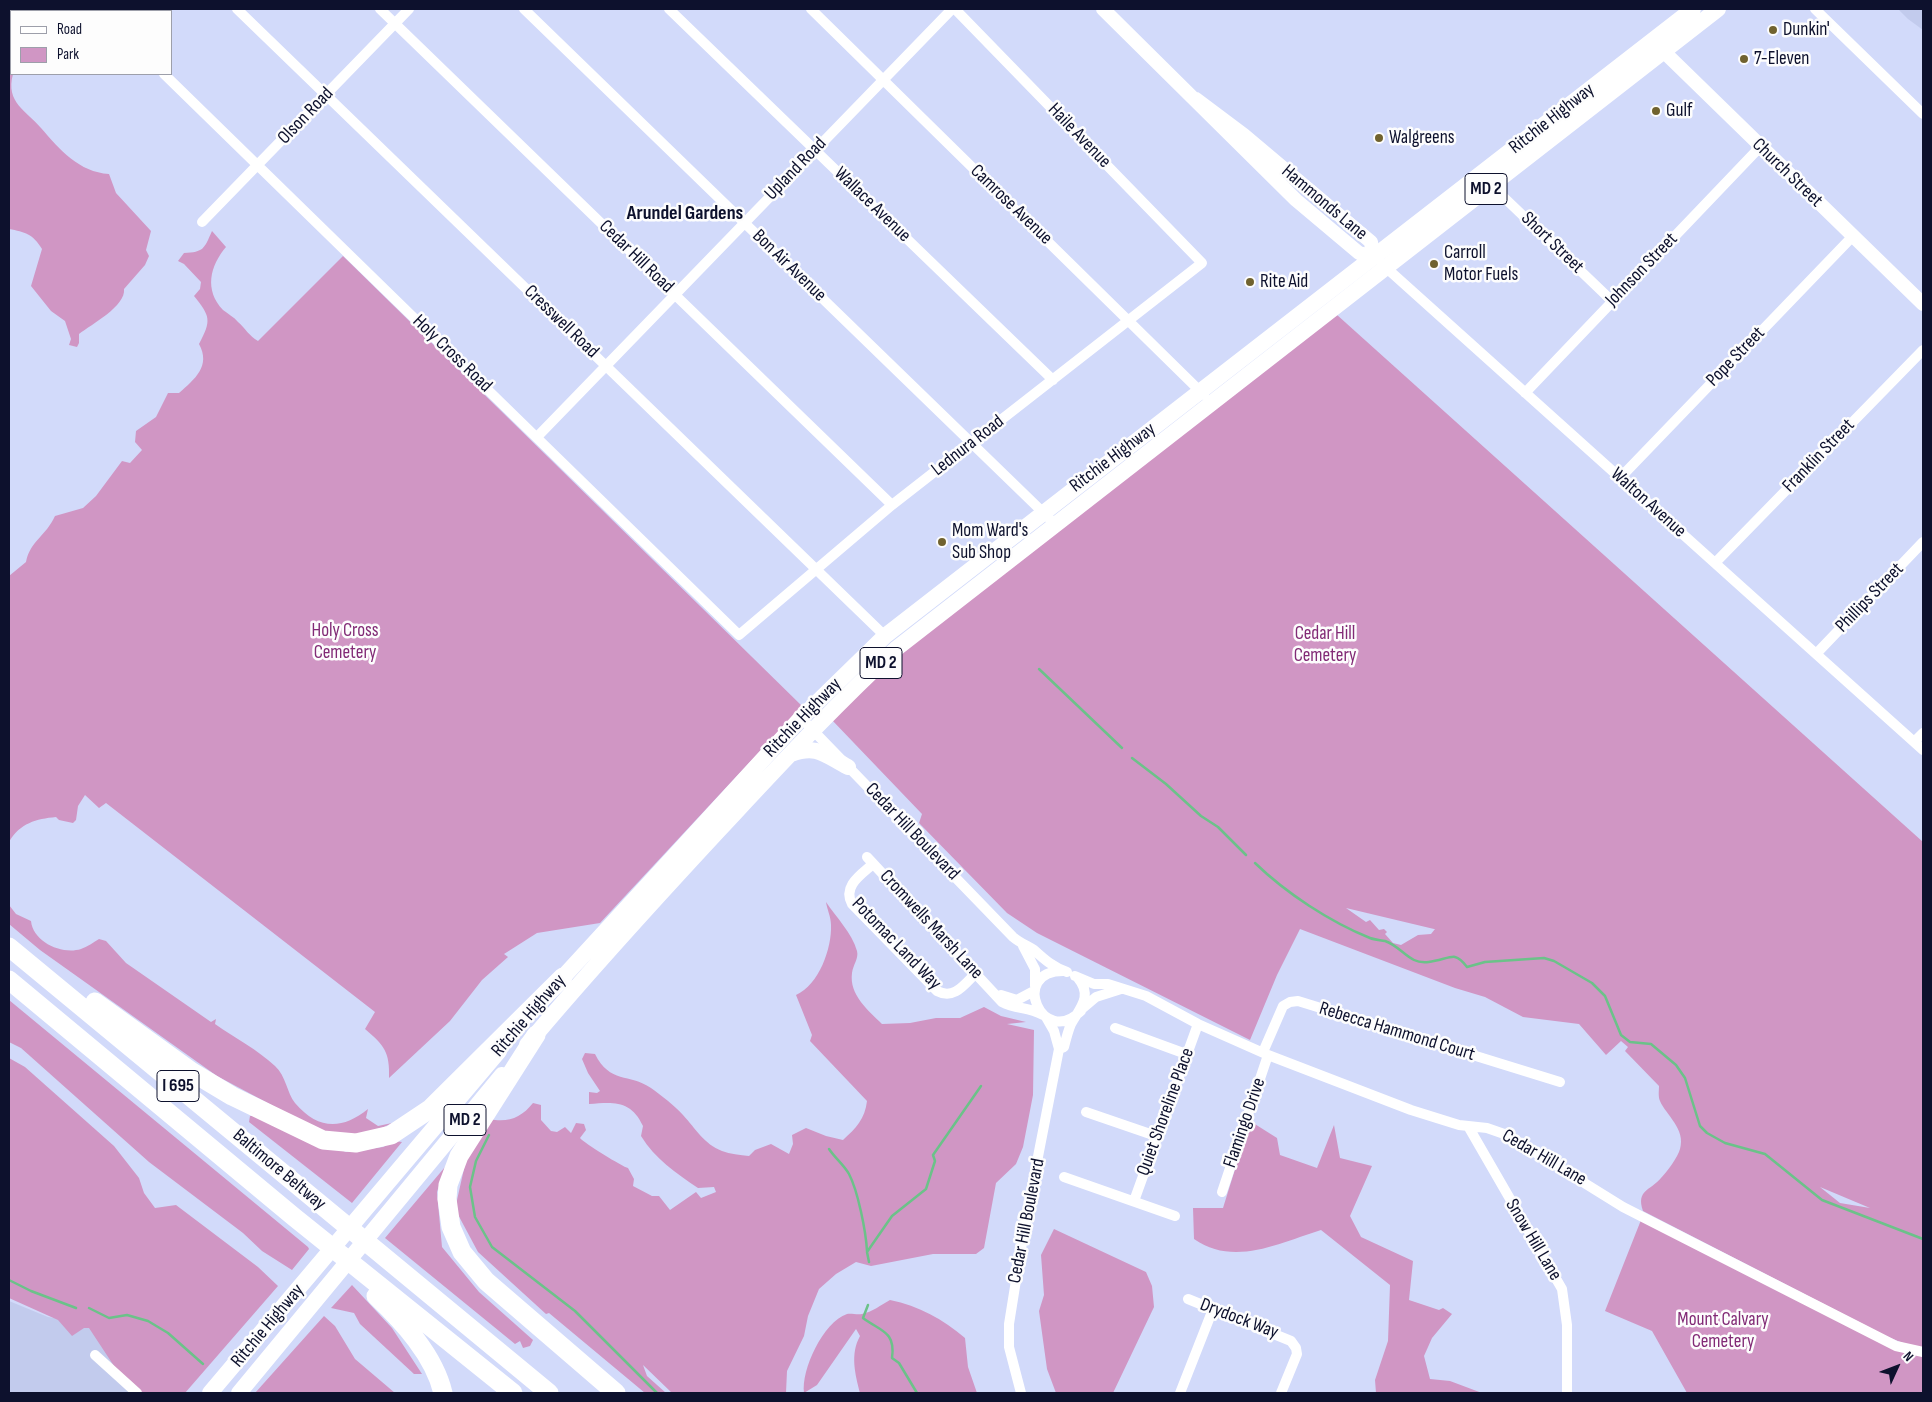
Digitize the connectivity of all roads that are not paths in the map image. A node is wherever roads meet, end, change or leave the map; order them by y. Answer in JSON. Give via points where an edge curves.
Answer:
{"nodes":[{"id":1,"x":237,"y":9,"type":"edge"},
{"id":2,"x":380,"y":9,"type":"edge"},
{"id":3,"x":409,"y":9,"type":"edge"},
{"id":4,"x":524,"y":9,"type":"edge"},
{"id":5,"x":669,"y":9,"type":"edge"},
{"id":6,"x":810,"y":9,"type":"edge"},
{"id":7,"x":954,"y":9,"type":"edge"},
{"id":8,"x":1103,"y":9,"type":"edge"},
{"id":9,"x":1693,"y":9,"type":"edge"},
{"id":10,"x":1718,"y":9,"type":"edge"},
{"id":11,"x":1815,"y":9,"type":"edge"},
{"id":12,"x":395,"y":24,"type":"junction"},
{"id":13,"x":1658,"y":46,"type":"junction"},
{"id":14,"x":165,"y":75,"type":"edge"},
{"id":15,"x":882,"y":79,"type":"junction"},
{"id":16,"x":326,"y":95,"type":"junction"},
{"id":17,"x":1196,"y":99,"type":"junction"},
{"id":18,"x":1923,"y":114,"type":"edge"},
{"id":19,"x":1760,"y":146,"type":"junction"},
{"id":20,"x":815,"y":149,"type":"junction"},
{"id":21,"x":1255,"y":159,"type":"junction"},
{"id":22,"x":258,"y":165,"type":"junction"},
{"id":23,"x":1491,"y":185,"type":"junction"},
{"id":24,"x":1306,"y":187,"type":"junction"},
{"id":25,"x":1296,"y":200,"type":"junction"},
{"id":26,"x":1332,"y":210,"type":"junction"},
{"id":27,"x":202,"y":222,"type":"dead end"},
{"id":28,"x":744,"y":223,"type":"junction"},
{"id":29,"x":1853,"y":236,"type":"junction"},
{"id":30,"x":1373,"y":257,"type":"junction"},
{"id":31,"x":1202,"y":263,"type":"joint"},
{"id":32,"x":1386,"y":268,"type":"junction"},
{"id":33,"x":675,"y":295,"type":"junction"},
{"id":34,"x":1612,"y":301,"type":"junction"},
{"id":35,"x":1923,"y":304,"type":"edge"},
{"id":36,"x":1129,"y":321,"type":"junction"},
{"id":37,"x":1923,"y":350,"type":"edge"},
{"id":38,"x":605,"y":366,"type":"junction"},
{"id":39,"x":1053,"y":380,"type":"junction"},
{"id":40,"x":1200,"y":391,"type":"junction"},
{"id":41,"x":1525,"y":392,"type":"junction"},
{"id":42,"x":1212,"y":402,"type":"junction"},
{"id":43,"x":537,"y":438,"type":"junction"},
{"id":44,"x":971,"y":443,"type":"junction"},
{"id":45,"x":1620,"y":478,"type":"junction"},
{"id":46,"x":892,"y":505,"type":"junction"},
{"id":47,"x":1042,"y":512,"type":"junction"},
{"id":48,"x":1055,"y":524,"type":"junction"},
{"id":49,"x":1923,"y":542,"type":"edge"},
{"id":50,"x":1715,"y":564,"type":"junction"},
{"id":51,"x":816,"y":569,"type":"junction"},
{"id":52,"x":739,"y":635,"type":"joint"},
{"id":53,"x":885,"y":636,"type":"junction"},
{"id":54,"x":1816,"y":654,"type":"junction"},
{"id":55,"x":801,"y":718,"type":"junction"},
{"id":56,"x":813,"y":730,"type":"junction"},
{"id":57,"x":1923,"y":733,"type":"edge"},
{"id":58,"x":1914,"y":742,"type":"junction"},
{"id":59,"x":1923,"y":750,"type":"edge"},
{"id":60,"x":790,"y":754,"type":"junction"},
{"id":61,"x":848,"y":766,"type":"junction"},
{"id":62,"x":870,"y":860,"type":"joint"},
{"id":63,"x":9,"y":943,"type":"edge"},
{"id":64,"x":1023,"y":946,"type":"junction"},
{"id":65,"x":9,"y":947,"type":"edge"},
{"id":66,"x":976,"y":973,"type":"junction"},
{"id":67,"x":1071,"y":974,"type":"junction"},
{"id":68,"x":563,"y":976,"type":"junction"},
{"id":69,"x":9,"y":980,"type":"edge"},
{"id":70,"x":1035,"y":989,"type":"junction"},
{"id":71,"x":1121,"y":989,"type":"junction"},
{"id":72,"x":994,"y":992,"type":"junction"},
{"id":73,"x":1082,"y":1010,"type":"junction"},
{"id":74,"x":1045,"y":1016,"type":"junction"},
{"id":75,"x":1198,"y":1024,"type":"junction"},
{"id":76,"x":1116,"y":1028,"type":"dead end"},
{"id":77,"x":536,"y":1035,"type":"junction"},
{"id":78,"x":1059,"y":1049,"type":"junction"},
{"id":79,"x":1186,"y":1054,"type":"junction"},
{"id":80,"x":1265,"y":1054,"type":"junction"},
{"id":81,"x":1560,"y":1082,"type":"dead end"},
{"id":82,"x":1086,"y":1112,"type":"dead end"},
{"id":83,"x":1468,"y":1126,"type":"junction"},
{"id":84,"x":1156,"y":1136,"type":"junction"},
{"id":85,"x":1064,"y":1177,"type":"dead end"},
{"id":86,"x":1222,"y":1192,"type":"dead end"},
{"id":87,"x":1134,"y":1201,"type":"junction"},
{"id":88,"x":1175,"y":1216,"type":"dead end"},
{"id":89,"x":294,"y":1217,"type":"junction"},
{"id":90,"x":1188,"y":1299,"type":"dead end"},
{"id":91,"x":1213,"y":1309,"type":"junction"},
{"id":92,"x":1923,"y":1352,"type":"edge"},
{"id":93,"x":95,"y":1355,"type":"dead end"},
{"id":94,"x":137,"y":1393,"type":"edge"},
{"id":95,"x":210,"y":1393,"type":"edge"},
{"id":96,"x":239,"y":1393,"type":"edge"},
{"id":97,"x":443,"y":1393,"type":"edge"},
{"id":98,"x":513,"y":1393,"type":"edge"},
{"id":99,"x":549,"y":1393,"type":"edge"},
{"id":100,"x":616,"y":1393,"type":"edge"},
{"id":101,"x":1021,"y":1393,"type":"edge"},
{"id":102,"x":1180,"y":1393,"type":"edge"},
{"id":103,"x":1281,"y":1393,"type":"edge"},
{"id":104,"x":1567,"y":1393,"type":"edge"}],
"edges":[{"from":1,"to":16,"type":"street","name":"Cresswell Road"},
{"from":2,"to":12,"type":"street","name":"Cedar Hill Road"},
{"from":3,"to":12,"type":"street","name":"Olson Road"},
{"from":4,"to":28,"type":"street","name":"Bon Air Avenue"},
{"from":5,"to":20,"type":"street","name":"Wallace Avenue"},
{"from":6,"to":15,"type":"street","name":"Camrose Avenue"},
{"from":7,"to":15,"type":"street","name":"Upland Road"},
{"from":7,"to":31,"type":"street","name":"Haile Avenue"},
{"from":8,"to":17,"type":"street","name":"Hammonds Lane"},
{"from":9,"to":13,"type":"main road","name":"Ritchie Highway","number":"MD 2"},
{"from":10,"to":13,"type":"main road","name":"Ritchie Highway","number":"MD 2"},
{"from":11,"to":18,"type":"street"},
{"from":12,"to":16,"type":"street","name":"Olson Road"},
{"from":12,"to":33,"type":"street","name":"Cedar Hill Road"},
{"from":13,"to":19,"type":"street","name":"Church Street"},
{"from":13,"to":23,"type":"main road","name":"Ritchie Highway","number":"MD 2"},
{"from":13,"to":30,"type":"main road","name":"Ritchie Highway","number":"MD 2"},
{"from":14,"to":22,"type":"street","name":"Holy Cross Road"},
{"from":15,"to":20,"type":"street","name":"Upland Road"},
{"from":15,"to":36,"type":"street","name":"Camrose Avenue"},
{"from":16,"to":22,"type":"street","name":"Olson Road"},
{"from":16,"to":38,"type":"street","name":"Cresswell Road"},
{"from":17,"to":21,"type":"street","name":"Hammonds Lane"},
{"from":17,"to":24,"type":"street","name":"Hammonds Lane"},
{"from":19,"to":29,"type":"street","name":"Church Street"},
{"from":19,"to":34,"type":"street","name":"Johnson Street"},
{"from":20,"to":28,"type":"street","name":"Upland Road"},
{"from":20,"to":39,"type":"street","name":"Wallace Avenue"},
{"from":21,"to":24,"type":"street","via":[[1266,161],[1295,185]]},
{"from":21,"to":25,"type":"street","name":"Hammonds Lane"},
{"from":22,"to":27,"type":"street","name":"Olson Road"},
{"from":22,"to":43,"type":"street","name":"Holy Cross Road"},
{"from":23,"to":32,"type":"main road","name":"Ritchie Highway","number":"MD 2"},
{"from":23,"to":34,"type":"street","name":"Short Street"},
{"from":24,"to":26,"type":"street","name":"Hammonds Lane"},
{"from":25,"to":26,"type":"street","via":[[1307,198],[1326,211]]},
{"from":25,"to":30,"type":"street","name":"Hammonds Lane","via":[[1358,253]]},
{"from":26,"to":30,"type":"street","name":"Hammonds Lane","via":[[1371,242]]},
{"from":28,"to":33,"type":"street","name":"Upland Road"},
{"from":28,"to":44,"type":"street","name":"Bon Air Avenue"},
{"from":29,"to":35,"type":"street","name":"Church Street"},
{"from":29,"to":45,"type":"street","name":"Pope Street"},
{"from":30,"to":32,"type":"street","name":"Walton Avenue"},
{"from":30,"to":40,"type":"main road","name":"Ritchie Highway","number":"MD 2"},
{"from":31,"to":36,"type":"street","name":"Lednura Road"},
{"from":32,"to":41,"type":"street","name":"Walton Avenue"},
{"from":32,"to":42,"type":"main road","name":"Ritchie Highway","number":"MD 2"},
{"from":33,"to":38,"type":"street","name":"Upland Road"},
{"from":33,"to":46,"type":"street","name":"Cedar Hill Road"},
{"from":34,"to":41,"type":"street","name":"Johnson Street"},
{"from":36,"to":39,"type":"street","name":"Lednura Road"},
{"from":36,"to":40,"type":"street","name":"Camrose Avenue"},
{"from":37,"to":50,"type":"street","name":"Franklin Street"},
{"from":38,"to":43,"type":"street","name":"Upland Road"},
{"from":38,"to":51,"type":"street","name":"Cresswell Road"},
{"from":39,"to":44,"type":"street","name":"Lednura Road"},
{"from":40,"to":42,"type":"street","name":"Camrose Avenue"},
{"from":40,"to":47,"type":"main road","name":"Ritchie Highway","number":"MD 2"},
{"from":41,"to":45,"type":"street","name":"Walton Avenue"},
{"from":42,"to":48,"type":"main road","name":"Ritchie Highway","number":"MD 2"},
{"from":43,"to":52,"type":"street","name":"Holy Cross Road"},
{"from":44,"to":46,"type":"street","name":"Lednura Road"},
{"from":44,"to":47,"type":"street","name":"Bon Air Avenue"},
{"from":45,"to":50,"type":"street","name":"Walton Avenue"},
{"from":46,"to":51,"type":"street","name":"Lednura Road"},
{"from":47,"to":48,"type":"street","name":"Bon Air Avenue"},
{"from":47,"to":53,"type":"main road","name":"Ritchie Highway","number":"MD 2"},
{"from":48,"to":56,"type":"main road","name":"Ritchie Highway","number":"MD 2","via":[[896,648]]},
{"from":49,"to":54,"type":"street","name":"Phillips Street"},
{"from":50,"to":54,"type":"street","name":"Walton Avenue"},
{"from":51,"to":52,"type":"street","name":"Lednura Road"},
{"from":51,"to":53,"type":"street","name":"Cresswell Road"},
{"from":53,"to":55,"type":"main road","name":"Ritchie Highway","number":"MD 2"},
{"from":54,"to":58,"type":"street","name":"Walton Avenue"},
{"from":55,"to":56,"type":"street","name":"Cedar Hill Boulevard"},
{"from":55,"to":68,"type":"main road","name":"Ritchie Highway","number":"MD 2"},
{"from":56,"to":60,"type":"main road","name":"Ritchie Highway","number":"MD 2"},
{"from":56,"to":61,"type":"street","name":"Cedar Hill Boulevard"},
{"from":57,"to":58,"type":"street"},
{"from":58,"to":59,"type":"street","name":"Walton Avenue"},
{"from":60,"to":61,"type":"main road","via":[[816,749]]},
{"from":60,"to":77,"type":"main road","name":"Ritchie Highway","number":"MD 2","via":[[635,920]]},
{"from":61,"to":64,"type":"street","name":"Cedar Hill Boulevard"},
{"from":62,"to":66,"type":"street","name":"Cromwells Marsh Lane"},
{"from":62,"to":66,"type":"street","name":"Potomac Land Way","via":[[850,887],[852,904],[937,991],[949,995],[956,992]]},
{"from":63,"to":68,"type":"highway","via":[[192,1072],[304,1132],[340,1143],[373,1141],[416,1120],[464,1077]]},
{"from":64,"to":67,"type":"street","name":"Cedar Hill Boulevard","via":[[1032,948],[1048,964]]},
{"from":64,"to":70,"type":"street","name":"Cedar Hill Boulevard","via":[[1035,968]]},
{"from":65,"to":99,"type":"highway","name":"Baltimore Beltway","number":"I 695"},
{"from":66,"to":72,"type":"street","name":"Cromwells Marsh Lane"},
{"from":67,"to":70,"type":"street","via":[[1048,974]]},
{"from":67,"to":71,"type":"street","name":"Cedar Hill Lane","via":[[1094,984],[1108,984]]},
{"from":67,"to":73,"type":"street","via":[[1084,989]]},
{"from":68,"to":95,"type":"main road","name":"Ritchie Highway","number":"MD 2"},
{"from":69,"to":89,"type":"highway","name":"Baltimore Beltway","number":"I 695"},
{"from":70,"to":72,"type":"street","name":"Cromwells Marsh Lane","via":[[1014,1000]]},
{"from":70,"to":74,"type":"street","name":"Cedar Hill Boulevard","via":[[1036,1005]]},
{"from":71,"to":73,"type":"street","via":[[1096,997]]},
{"from":71,"to":75,"type":"street","name":"Cedar Hill Lane","via":[[1146,996]]},
{"from":72,"to":74,"type":"street","name":"Cromwells Marsh Lane","via":[[1002,1002],[1014,1008],[1031,1009]]},
{"from":73,"to":74,"type":"street","via":[[1067,1020],[1055,1021]]},
{"from":73,"to":78,"type":"street","name":"Cedar Hill Boulevard","via":[[1070,1026],[1064,1047]]},
{"from":74,"to":78,"type":"street","name":"Cedar Hill Boulevard"},
{"from":75,"to":79,"type":"street","name":"Quiet Shoreline Place"},
{"from":75,"to":80,"type":"street","name":"Cedar Hill Lane"},
{"from":76,"to":79,"type":"street"},
{"from":77,"to":96,"type":"main road","name":"Ritchie Highway","number":"MD 2"},
{"from":77,"to":100,"type":"highway","via":[[459,1156],[448,1185],[448,1212],[455,1240],[470,1264]]},
{"from":78,"to":101,"type":"street","name":"Cedar Hill Boulevard","via":[[1009,1324],[1009,1347]]},
{"from":79,"to":84,"type":"street","name":"Quiet Shoreline Place"},
{"from":80,"to":81,"type":"street","name":"Rebecca Hammond Court","via":[[1283,1006],[1298,1001]]},
{"from":80,"to":83,"type":"street","name":"Cedar Hill Lane","via":[[1411,1110]]},
{"from":80,"to":86,"type":"street","name":"Flamingo Drive"},
{"from":82,"to":84,"type":"street"},
{"from":83,"to":92,"type":"street","name":"Cedar Hill Lane","via":[[1507,1135],[1623,1206],[1724,1260],[1896,1346]]},
{"from":83,"to":104,"type":"street","name":"Snow Hill Lane","via":[[1562,1289],[1567,1324]]},
{"from":84,"to":87,"type":"street","name":"Quiet Shoreline Place"},
{"from":85,"to":87,"type":"street"},
{"from":87,"to":88,"type":"street"},
{"from":89,"to":97,"type":"highway","via":[[389,1309],[432,1366]]},
{"from":89,"to":98,"type":"highway","name":"Baltimore Beltway","number":"I 695"},
{"from":90,"to":91,"type":"street","name":"Drydock Way"},
{"from":91,"to":102,"type":"street"},
{"from":91,"to":103,"type":"street","name":"Drydock Way","via":[[1291,1341],[1297,1354]]},
{"from":93,"to":94,"type":"street"}]}
